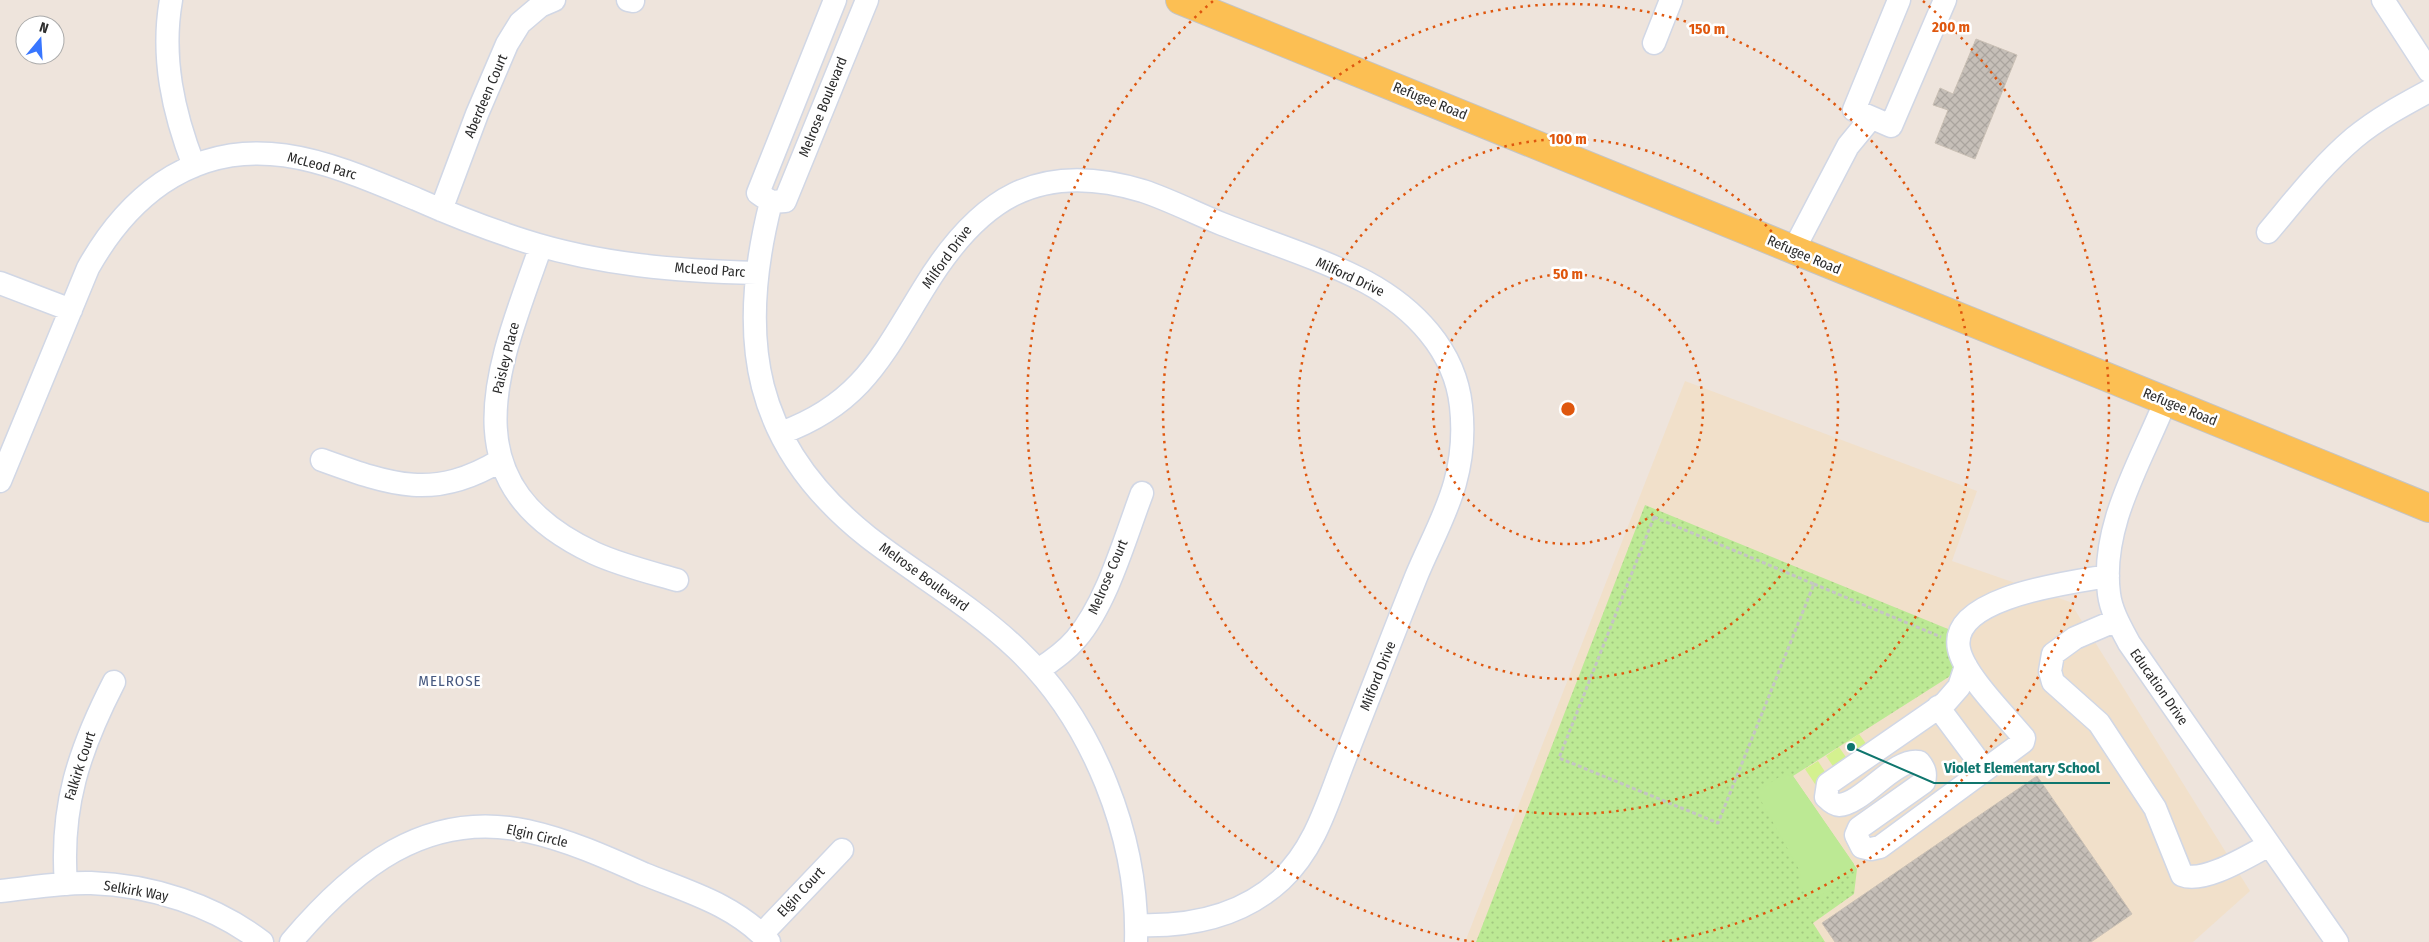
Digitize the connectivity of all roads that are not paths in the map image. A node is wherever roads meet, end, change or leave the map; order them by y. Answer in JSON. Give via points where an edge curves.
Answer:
{"nodes":[{"id":1,"x":171,"y":0,"type":"edge"},
{"id":2,"x":554,"y":0,"type":"edge"},
{"id":3,"x":835,"y":0,"type":"edge"},
{"id":4,"x":867,"y":0,"type":"edge"},
{"id":5,"x":1180,"y":0,"type":"edge"},
{"id":6,"x":1671,"y":0,"type":"edge"},
{"id":7,"x":1899,"y":0,"type":"edge"},
{"id":8,"x":1946,"y":0,"type":"edge"},
{"id":9,"x":2383,"y":0,"type":"edge"},
{"id":10,"x":1654,"y":43,"type":"dead end"},
{"id":11,"x":2429,"y":71,"type":"edge"},
{"id":12,"x":2429,"y":91,"type":"edge"},
{"id":13,"x":1871,"y":118,"type":"junction"},
{"id":14,"x":194,"y":166,"type":"junction"},
{"id":15,"x":771,"y":202,"type":"junction"},
{"id":16,"x":441,"y":210,"type":"junction"},
{"id":17,"x":2268,"y":232,"type":"dead end"},
{"id":18,"x":542,"y":246,"type":"junction"},
{"id":19,"x":1793,"y":250,"type":"junction"},
{"id":20,"x":757,"y":273,"type":"junction"},
{"id":21,"x":0,"y":284,"type":"edge"},
{"id":22,"x":71,"y":310,"type":"junction"},
{"id":23,"x":2166,"y":402,"type":"junction"},
{"id":24,"x":781,"y":433,"type":"junction"},
{"id":25,"x":322,"y":460,"type":"dead end"},
{"id":26,"x":501,"y":460,"type":"junction"},
{"id":27,"x":0,"y":481,"type":"edge"},
{"id":28,"x":1142,"y":493,"type":"dead end"},
{"id":29,"x":2429,"y":508,"type":"edge"},
{"id":30,"x":2108,"y":576,"type":"junction"},
{"id":31,"x":677,"y":580,"type":"dead end"},
{"id":32,"x":2117,"y":620,"type":"junction"},
{"id":33,"x":1966,"y":666,"type":"junction"},
{"id":34,"x":1038,"y":670,"type":"junction"},
{"id":35,"x":114,"y":682,"type":"dead end"},
{"id":36,"x":1938,"y":707,"type":"junction"},
{"id":37,"x":1985,"y":770,"type":"junction"},
{"id":38,"x":2269,"y":845,"type":"junction"},
{"id":39,"x":842,"y":850,"type":"dead end"},
{"id":40,"x":66,"y":884,"type":"junction"},
{"id":41,"x":0,"y":891,"type":"edge"},
{"id":42,"x":1137,"y":934,"type":"edge"},
{"id":43,"x":765,"y":938,"type":"edge"},
{"id":44,"x":262,"y":942,"type":"edge"},
{"id":45,"x":291,"y":942,"type":"edge"},
{"id":46,"x":2336,"y":942,"type":"edge"}],
"edges":[{"from":1,"to":14,"type":"street","via":[[168,69],[178,119]]},
{"from":2,"to":16,"type":"street","name":"Aberdeen Court","via":[[540,6],[520,23],[507,44]]},
{"from":3,"to":15,"type":"street","name":"Melrose Boulevard","via":[[758,193]]},
{"from":4,"to":15,"type":"street","name":"Melrose Boulevard","via":[[785,201]]},
{"from":5,"to":19,"type":"main road","name":"Refugee Road"},
{"from":6,"to":10,"type":"street"},
{"from":7,"to":13,"type":"street","via":[[1854,110]]},
{"from":8,"to":13,"type":"street","via":[[1891,126]]},
{"from":9,"to":11,"type":"street"},
{"from":12,"to":17,"type":"street","via":[[2396,108],[2355,137],[2312,180]]},
{"from":13,"to":19,"type":"street","via":[[1848,146]]},
{"from":14,"to":16,"type":"street","name":"McLeod Parc","via":[[228,155],[280,154],[355,174]]},
{"from":14,"to":22,"type":"street","name":"McLeod Parc","via":[[156,188],[117,224],[88,268]]},
{"from":15,"to":20,"type":"street","name":"Melrose Boulevard"},
{"from":16,"to":18,"type":"street","name":"McLeod Parc"},
{"from":18,"to":20,"type":"street","name":"McLeod Parc","via":[[589,259],[705,272]]},
{"from":18,"to":26,"type":"street","name":"Paisley Place","via":[[500,372],[494,423]]},
{"from":19,"to":23,"type":"main road","name":"Refugee Road"},
{"from":20,"to":24,"type":"street","name":"Melrose Boulevard","via":[[754,308],[756,362]]},
{"from":21,"to":22,"type":"street"},
{"from":22,"to":27,"type":"street","name":"McLeod Parc"},
{"from":23,"to":29,"type":"main road","name":"Refugee Road"},
{"from":23,"to":30,"type":"street","name":"Education Drive","via":[[2123,500],[2110,547]]},
{"from":24,"to":34,"type":"street","name":"Melrose Boulevard","via":[[812,482],[843,516],[1000,633]]},
{"from":24,"to":42,"type":"street","name":"Milford Drive","via":[[830,411],[850,394],[884,354],[939,263],[972,223],[992,206],[1040,184],[1094,181],[1120,185],[1170,201],[1366,282],[1410,311],[1429,330],[1444,352],[1461,402],[1458,469],[1448,505],[1416,577],[1322,821],[1296,864],[1259,897],[1212,919]]},
{"from":25,"to":26,"type":"street","via":[[392,482],[428,486],[477,475]]},
{"from":26,"to":31,"type":"street","name":"Paisley Place","via":[[519,497],[553,530],[595,554]]},
{"from":28,"to":34,"type":"street","name":"Melrose Court","via":[[1091,618],[1058,657]]},
{"from":30,"to":32,"type":"street","name":"Education Drive","via":[[2109,595]]},
{"from":30,"to":33,"type":"street","via":[[2029,591],[1976,614],[1965,624],[1959,636],[1959,648]]},
{"from":32,"to":38,"type":"street","name":"Education Drive","via":[[2129,643]]},
{"from":32,"to":38,"type":"street","via":[[2075,638],[2053,654],[2050,671],[2053,682],[2098,723],[2155,808],[2182,875],[2196,878]]},
{"from":33,"to":36,"type":"street","via":[[1959,687]]},
{"from":33,"to":37,"type":"street","via":[[2024,738]]},
{"from":34,"to":42,"type":"street","name":"Melrose Boulevard","via":[[1069,714],[1096,760],[1112,796],[1130,861]]},
{"from":35,"to":40,"type":"street","name":"Falkirk Court","via":[[97,715],[73,780],[64,831]]},
{"from":36,"to":37,"type":"street"},
{"from":36,"to":37,"type":"street","via":[[1828,784],[1826,797],[1839,805],[1907,762],[1919,762],[1924,768],[1924,782],[1859,828],[1856,835],[1858,843],[1871,849],[1880,847]]},
{"from":38,"to":46,"type":"street","name":"Education Drive"},
{"from":39,"to":43,"type":"street","name":"Elgin Court"},
{"from":40,"to":41,"type":"street","name":"Selkirk Way"},
{"from":40,"to":44,"type":"street","name":"Selkirk Way","via":[[128,887],[181,900],[230,921]]},
{"from":43,"to":45,"type":"street","name":"Elgin Circle","via":[[743,918],[714,902],[576,845],[526,831],[473,827],[421,838],[374,862],[345,884]]}]}
